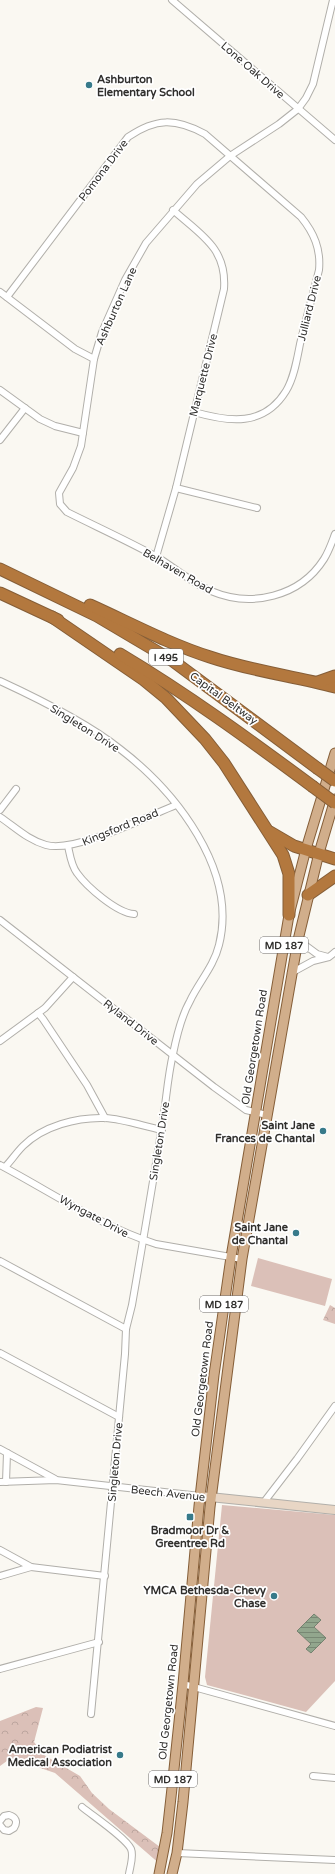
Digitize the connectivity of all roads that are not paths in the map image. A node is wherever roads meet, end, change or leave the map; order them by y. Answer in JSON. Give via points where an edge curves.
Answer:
{"nodes":[{"id":1,"x":172,"y":0,"type":"edge"},
{"id":2,"x":184,"y":0,"type":"edge"},
{"id":3,"x":333,"y":0,"type":"edge"},
{"id":4,"x":179,"y":6,"type":"junction"},
{"id":5,"x":298,"y":109,"type":"junction"},
{"id":6,"x":335,"y":140,"type":"edge"},
{"id":7,"x":230,"y":156,"type":"junction"},
{"id":8,"x":173,"y":210,"type":"junction"},
{"id":9,"x":0,"y":292,"type":"edge"},
{"id":10,"x":7,"y":297,"type":"junction"},
{"id":11,"x":94,"y":359,"type":"junction"},
{"id":12,"x":0,"y":390,"type":"edge"},
{"id":13,"x":25,"y":408,"type":"junction"},
{"id":14,"x":194,"y":412,"type":"junction"},
{"id":15,"x":83,"y":433,"type":"junction"},
{"id":16,"x":0,"y":440,"type":"edge"},
{"id":17,"x":176,"y":488,"type":"junction"},
{"id":18,"x":59,"y":494,"type":"joint"},
{"id":19,"x":257,"y":508,"type":"dead end"},
{"id":20,"x":335,"y":534,"type":"edge"},
{"id":21,"x":156,"y":557,"type":"junction"},
{"id":22,"x":0,"y":568,"type":"edge"},
{"id":23,"x":0,"y":593,"type":"edge"},
{"id":24,"x":52,"y":617,"type":"junction"},
{"id":25,"x":335,"y":676,"type":"edge"},
{"id":26,"x":0,"y":681,"type":"edge"},
{"id":27,"x":318,"y":682,"type":"junction"},
{"id":28,"x":335,"y":687,"type":"edge"},
{"id":29,"x":335,"y":753,"type":"edge"},
{"id":30,"x":335,"y":781,"type":"edge"},
{"id":31,"x":16,"y":789,"type":"dead end"},
{"id":32,"x":335,"y":799,"type":"edge"},
{"id":33,"x":335,"y":803,"type":"edge"},
{"id":34,"x":176,"y":804,"type":"junction"},
{"id":35,"x":0,"y":810,"type":"edge"},
{"id":36,"x":0,"y":817,"type":"edge"},
{"id":37,"x":268,"y":831,"type":"junction"},
{"id":38,"x":68,"y":846,"type":"junction"},
{"id":39,"x":306,"y":849,"type":"junction"},
{"id":40,"x":319,"y":853,"type":"junction"},
{"id":41,"x":335,"y":859,"type":"edge"},
{"id":42,"x":335,"y":876,"type":"edge"},
{"id":43,"x":308,"y":895,"type":"junction"},
{"id":44,"x":134,"y":914,"type":"dead end"},
{"id":45,"x":289,"y":915,"type":"junction"},
{"id":46,"x":1,"y":923,"type":"edge"},
{"id":47,"x":298,"y":940,"type":"junction"},
{"id":48,"x":335,"y":952,"type":"edge"},
{"id":49,"x":329,"y":957,"type":"junction"},
{"id":50,"x":291,"y":973,"type":"junction"},
{"id":51,"x":73,"y":977,"type":"junction"},
{"id":52,"x":38,"y":1014,"type":"junction"},
{"id":53,"x":0,"y":1041,"type":"edge"},
{"id":54,"x":173,"y":1054,"type":"junction"},
{"id":55,"x":256,"y":1112,"type":"junction"},
{"id":56,"x":267,"y":1115,"type":"junction"},
{"id":57,"x":105,"y":1118,"type":"junction"},
{"id":58,"x":162,"y":1130,"type":"junction"},
{"id":59,"x":3,"y":1166,"type":"edge"},
{"id":60,"x":143,"y":1240,"type":"junction"},
{"id":61,"x":231,"y":1257,"type":"junction"},
{"id":62,"x":242,"y":1260,"type":"junction"},
{"id":63,"x":0,"y":1261,"type":"edge"},
{"id":64,"x":126,"y":1329,"type":"junction"},
{"id":65,"x":0,"y":1353,"type":"edge"},
{"id":66,"x":335,"y":1406,"type":"edge"},
{"id":67,"x":119,"y":1418,"type":"junction"},
{"id":68,"x":0,"y":1449,"type":"edge"},
{"id":69,"x":7,"y":1453,"type":"junction"},
{"id":70,"x":56,"y":1480,"type":"junction"},
{"id":71,"x":3,"y":1482,"type":"edge"},
{"id":72,"x":113,"y":1487,"type":"junction"},
{"id":73,"x":200,"y":1496,"type":"junction"},
{"id":74,"x":212,"y":1497,"type":"junction"},
{"id":75,"x":264,"y":1502,"type":"junction"},
{"id":76,"x":335,"y":1510,"type":"edge"},
{"id":77,"x":0,"y":1550,"type":"edge"},
{"id":78,"x":31,"y":1567,"type":"junction"},
{"id":79,"x":0,"y":1576,"type":"edge"},
{"id":80,"x":105,"y":1576,"type":"junction"},
{"id":81,"x":99,"y":1642,"type":"junction"},
{"id":82,"x":0,"y":1669,"type":"edge"},
{"id":83,"x":183,"y":1684,"type":"junction"},
{"id":84,"x":195,"y":1687,"type":"junction"},
{"id":85,"x":92,"y":1714,"type":"dead end"},
{"id":86,"x":335,"y":1726,"type":"edge"},
{"id":87,"x":313,"y":1776,"type":"dead end"},
{"id":88,"x":335,"y":1778,"type":"edge"},
{"id":89,"x":82,"y":1808,"type":"dead end"},
{"id":90,"x":0,"y":1821,"type":"edge"},
{"id":91,"x":1,"y":1830,"type":"edge"},
{"id":92,"x":177,"y":1853,"type":"junction"},
{"id":93,"x":335,"y":1860,"type":"edge"},
{"id":94,"x":129,"y":1874,"type":"edge"},
{"id":95,"x":159,"y":1874,"type":"edge"},
{"id":96,"x":172,"y":1874,"type":"edge"}],
"edges":[{"from":1,"to":4,"type":"street","name":"Lone Oak Drive"},
{"from":2,"to":4,"type":"street"},
{"from":3,"to":5,"type":"street","name":"Ashburton Lane","via":[[313,84]]},
{"from":4,"to":5,"type":"street","name":"Lone Oak Drive"},
{"from":5,"to":6,"type":"street","name":"Lone Oak Drive"},
{"from":5,"to":7,"type":"street","name":"Ashburton Lane"},
{"from":7,"to":8,"type":"street","name":"Ashburton Lane","via":[[197,184]]},
{"from":7,"to":10,"type":"street","name":"Pomona Drive","via":[[189,125],[168,122],[142,127],[128,137],[120,147]]},
{"from":7,"to":14,"type":"street","name":"Julliard Drive","via":[[301,217],[312,230],[320,259],[319,270],[287,390],[277,403],[264,413],[235,421]]},
{"from":8,"to":11,"type":"street","name":"Ashburton Lane","via":[[146,243],[125,280],[102,332]]},
{"from":8,"to":14,"type":"street","name":"Marquette Drive","via":[[214,247],[220,256],[225,277]]},
{"from":9,"to":10,"type":"street"},
{"from":10,"to":11,"type":"street","via":[[75,349]]},
{"from":11,"to":15,"type":"street","name":"Ashburton Lane"},
{"from":12,"to":13,"type":"street"},
{"from":13,"to":15,"type":"street","via":[[55,426]]},
{"from":13,"to":16,"type":"street"},
{"from":14,"to":17,"type":"street","name":"Marquette Drive"},
{"from":15,"to":18,"type":"street","name":"Ashburton Lane","via":[[81,446]]},
{"from":17,"to":19,"type":"street"},
{"from":17,"to":21,"type":"street","name":"Marquette Drive"},
{"from":18,"to":21,"type":"street","name":"Belhaven Road","via":[[60,504],[67,512]]},
{"from":20,"to":21,"type":"street","name":"Belhaven Road","via":[[324,559],[312,574],[299,585],[277,596],[266,598],[230,598],[210,590]]},
{"from":22,"to":27,"type":"highway","via":[[65,593],[183,648],[238,666]]},
{"from":22,"to":30,"type":"highway","name":"Capital Beltway","number":"I 495","bridge":true,"via":[[97,616],[173,661]]},
{"from":23,"to":24,"type":"highway","name":"Capital Beltway","number":"I 495"},
{"from":24,"to":33,"type":"highway","name":"Capital Beltway","number":"I 495","bridge":true,"via":[[162,679],[236,729]]},
{"from":24,"to":37,"type":"highway","via":[[126,666],[183,715],[224,763]]},
{"from":25,"to":27,"type":"highway"},
{"from":26,"to":34,"type":"street","name":"Singleton Drive","via":[[35,698],[120,749]]},
{"from":27,"to":28,"type":"highway"},
{"from":29,"to":39,"type":"main road","name":"Old Georgetown Road","number":"MD 187"},
{"from":31,"to":35,"type":"street"},
{"from":32,"to":40,"type":"main road","number":"MD 187"},
{"from":34,"to":38,"type":"street","name":"Kingsford Road","via":[[86,842]]},
{"from":34,"to":54,"type":"street","name":"Singleton Drive","via":[[211,860],[222,895],[223,919],[219,945],[211,966],[189,1002]]},
{"from":36,"to":38,"type":"street","name":"Kingsford Road","via":[[31,839],[47,845]]},
{"from":37,"to":39,"type":"highway","via":[[283,841]]},
{"from":37,"to":45,"type":"highway","via":[[283,855],[288,871]]},
{"from":38,"to":44,"type":"street","via":[[71,862],[85,882],[120,910]]},
{"from":39,"to":40,"type":"highway"},
{"from":39,"to":45,"type":"main road","name":"Old Georgetown Road","number":"MD 187"},
{"from":40,"to":41,"type":"highway"},
{"from":40,"to":43,"type":"main road","number":"MD 187"},
{"from":42,"to":43,"type":"highway"},
{"from":43,"to":47,"type":"main road","number":"MD 187"},
{"from":45,"to":55,"type":"main road","name":"Old Georgetown Road","number":"MD 187"},
{"from":46,"to":51,"type":"street","name":"Ryland Drive"},
{"from":47,"to":49,"type":"street","via":[[317,954]]},
{"from":47,"to":50,"type":"main road","number":"MD 187"},
{"from":48,"to":49,"type":"street"},
{"from":49,"to":50,"type":"street","via":[[313,961]]},
{"from":50,"to":56,"type":"main road","number":"MD 187"},
{"from":51,"to":52,"type":"street"},
{"from":51,"to":54,"type":"street","name":"Ryland Drive"},
{"from":52,"to":53,"type":"street"},
{"from":52,"to":57,"type":"street","via":[[87,1084]]},
{"from":54,"to":55,"type":"street","name":"Ryland Drive","via":[[246,1110]]},
{"from":54,"to":58,"type":"street","name":"Singleton Drive"},
{"from":55,"to":56,"type":"street","name":"Ryland Drive"},
{"from":55,"to":61,"type":"main road","name":"Old Georgetown Road","number":"MD 187"},
{"from":56,"to":62,"type":"main road","number":"MD 187"},
{"from":57,"to":58,"type":"street"},
{"from":57,"to":59,"type":"street","via":[[68,1122],[44,1132]]},
{"from":58,"to":60,"type":"street","name":"Singleton Drive"},
{"from":59,"to":60,"type":"street","name":"Wyngate Drive","via":[[118,1230]]},
{"from":60,"to":61,"type":"street","name":"Wyngate Drive"},
{"from":60,"to":64,"type":"street","name":"Singleton Drive"},
{"from":61,"to":62,"type":"street","name":"Wyngate Drive"},
{"from":61,"to":73,"type":"main road","name":"Old Georgetown Road","number":"MD 187"},
{"from":62,"to":74,"type":"main road","number":"MD 187"},
{"from":63,"to":64,"type":"street"},
{"from":64,"to":67,"type":"street","name":"Singleton Drive"},
{"from":65,"to":67,"type":"street"},
{"from":66,"to":75,"type":"street"},
{"from":67,"to":72,"type":"street","name":"Singleton Drive"},
{"from":68,"to":69,"type":"street"},
{"from":69,"to":70,"type":"street"},
{"from":69,"to":71,"type":"street"},
{"from":70,"to":71,"type":"street","name":"Beech Avenue"},
{"from":70,"to":72,"type":"street","name":"Beech Avenue"},
{"from":72,"to":73,"type":"street","name":"Beech Avenue"},
{"from":72,"to":80,"type":"street","name":"Singleton Drive"},
{"from":73,"to":74,"type":"street","name":"Beech Avenue"},
{"from":73,"to":83,"type":"main road","name":"Old Georgetown Road","number":"MD 187"},
{"from":74,"to":75,"type":"street","name":"Beech Avenue"},
{"from":74,"to":84,"type":"main road","number":"MD 187"},
{"from":75,"to":76,"type":"street","name":"Beech Avenue"},
{"from":77,"to":78,"type":"street"},
{"from":78,"to":79,"type":"street"},
{"from":78,"to":80,"type":"street"},
{"from":80,"to":81,"type":"street","name":"Singleton Drive"},
{"from":81,"to":82,"type":"street"},
{"from":81,"to":85,"type":"street","name":"Singleton Drive"},
{"from":83,"to":84,"type":"street"},
{"from":83,"to":95,"type":"main road","name":"Old Georgetown Road","number":"MD 187","via":[[167,1833]]},
{"from":84,"to":86,"type":"street"},
{"from":84,"to":92,"type":"main road","number":"MD 187"},
{"from":87,"to":88,"type":"street"},
{"from":89,"to":94,"type":"street","via":[[125,1841],[131,1849]]},
{"from":90,"to":91,"type":"street","via":[[6,1815],[16,1820],[16,1826],[12,1830]]},
{"from":92,"to":93,"type":"street"},
{"from":92,"to":96,"type":"main road","number":"MD 187"}]}
